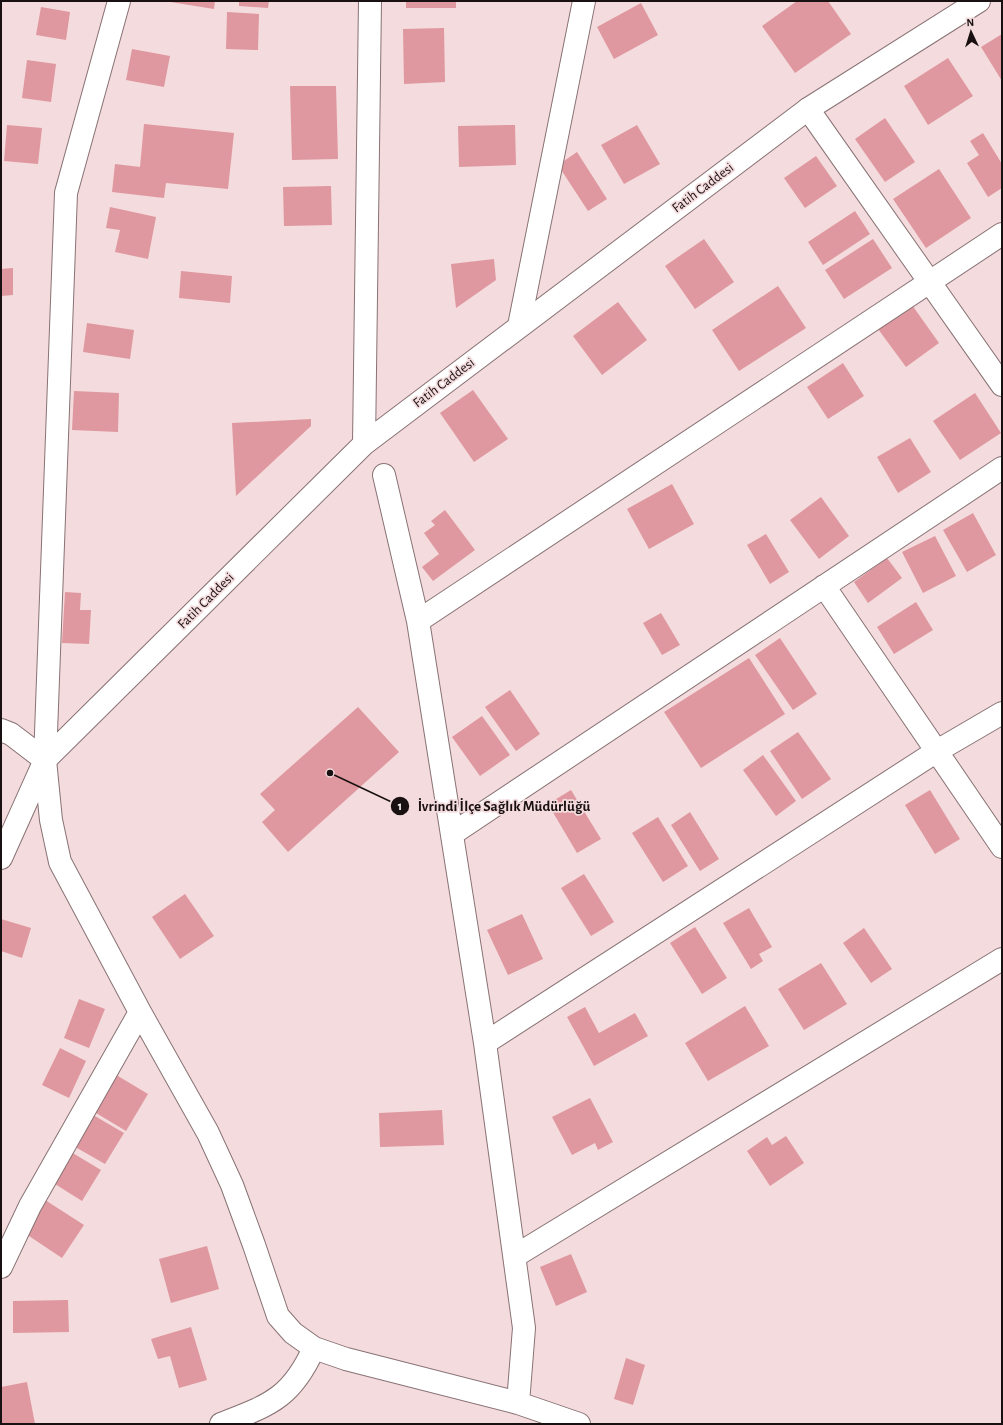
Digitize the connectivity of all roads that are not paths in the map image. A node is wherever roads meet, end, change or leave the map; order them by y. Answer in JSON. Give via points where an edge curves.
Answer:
{"nodes":[{"id":1,"x":119,"y":1,"type":"edge"},
{"id":2,"x":370,"y":1,"type":"edge"},
{"id":3,"x":584,"y":1,"type":"edge"},
{"id":4,"x":979,"y":1,"type":"edge"},
{"id":5,"x":808,"y":109,"type":"junction"},
{"id":6,"x":1002,"y":234,"type":"edge"},
{"id":7,"x":930,"y":282,"type":"junction"},
{"id":8,"x":519,"y":326,"type":"junction"},
{"id":9,"x":1002,"y":385,"type":"edge"},
{"id":10,"x":364,"y":444,"type":"junction"},
{"id":11,"x":1002,"y":468,"type":"edge"},
{"id":12,"x":384,"y":475,"type":"dead end"},
{"id":13,"x":824,"y":586,"type":"junction"},
{"id":14,"x":418,"y":621,"type":"junction"},
{"id":15,"x":1002,"y":713,"type":"edge"},
{"id":16,"x":1,"y":730,"type":"edge"},
{"id":17,"x":937,"y":752,"type":"junction"},
{"id":18,"x":45,"y":760,"type":"junction"},
{"id":19,"x":452,"y":834,"type":"junction"},
{"id":20,"x":1002,"y":847,"type":"edge"},
{"id":21,"x":1,"y":858,"type":"edge"},
{"id":22,"x":1002,"y":959,"type":"edge"},
{"id":23,"x":140,"y":1012,"type":"junction"},
{"id":24,"x":485,"y":1043,"type":"junction"},
{"id":25,"x":515,"y":1256,"type":"junction"},
{"id":26,"x":1,"y":1268,"type":"edge"},
{"id":27,"x":314,"y":1348,"type":"junction"},
{"id":28,"x":518,"y":1403,"type":"junction"},
{"id":29,"x":221,"y":1424,"type":"edge"},
{"id":30,"x":579,"y":1424,"type":"edge"}],
"edges":[{"from":1,"to":18,"type":"street","via":[[66,193]]},
{"from":2,"to":10,"type":"street"},
{"from":3,"to":8,"type":"street"},
{"from":4,"to":5,"type":"street","name":"Fatih Caddesi"},
{"from":5,"to":7,"type":"street"},
{"from":5,"to":8,"type":"street","name":"Fatih Caddesi"},
{"from":6,"to":7,"type":"street"},
{"from":7,"to":9,"type":"street"},
{"from":7,"to":14,"type":"street"},
{"from":8,"to":10,"type":"street","name":"Fatih Caddesi"},
{"from":10,"to":18,"type":"street","name":"Fatih Caddesi"},
{"from":11,"to":13,"type":"street"},
{"from":12,"to":14,"type":"street"},
{"from":13,"to":17,"type":"street"},
{"from":13,"to":19,"type":"street"},
{"from":14,"to":19,"type":"street"},
{"from":15,"to":17,"type":"street"},
{"from":16,"to":18,"type":"street","via":[[11,734]]},
{"from":17,"to":20,"type":"street"},
{"from":17,"to":24,"type":"street"},
{"from":18,"to":21,"type":"street","name":"Fatih Caddesi"},
{"from":18,"to":23,"type":"street","via":[[51,820],[60,862]]},
{"from":19,"to":24,"type":"street"},
{"from":22,"to":25,"type":"street"},
{"from":23,"to":26,"type":"street","via":[[30,1206]]},
{"from":23,"to":27,"type":"street","via":[[211,1139],[232,1185],[278,1316],[293,1334]]},
{"from":24,"to":25,"type":"street"},
{"from":25,"to":28,"type":"street","via":[[524,1328]]},
{"from":27,"to":28,"type":"street","via":[[346,1359]]},
{"from":27,"to":29,"type":"street","via":[[296,1380],[282,1395],[265,1407]]},
{"from":28,"to":30,"type":"street"}]}
